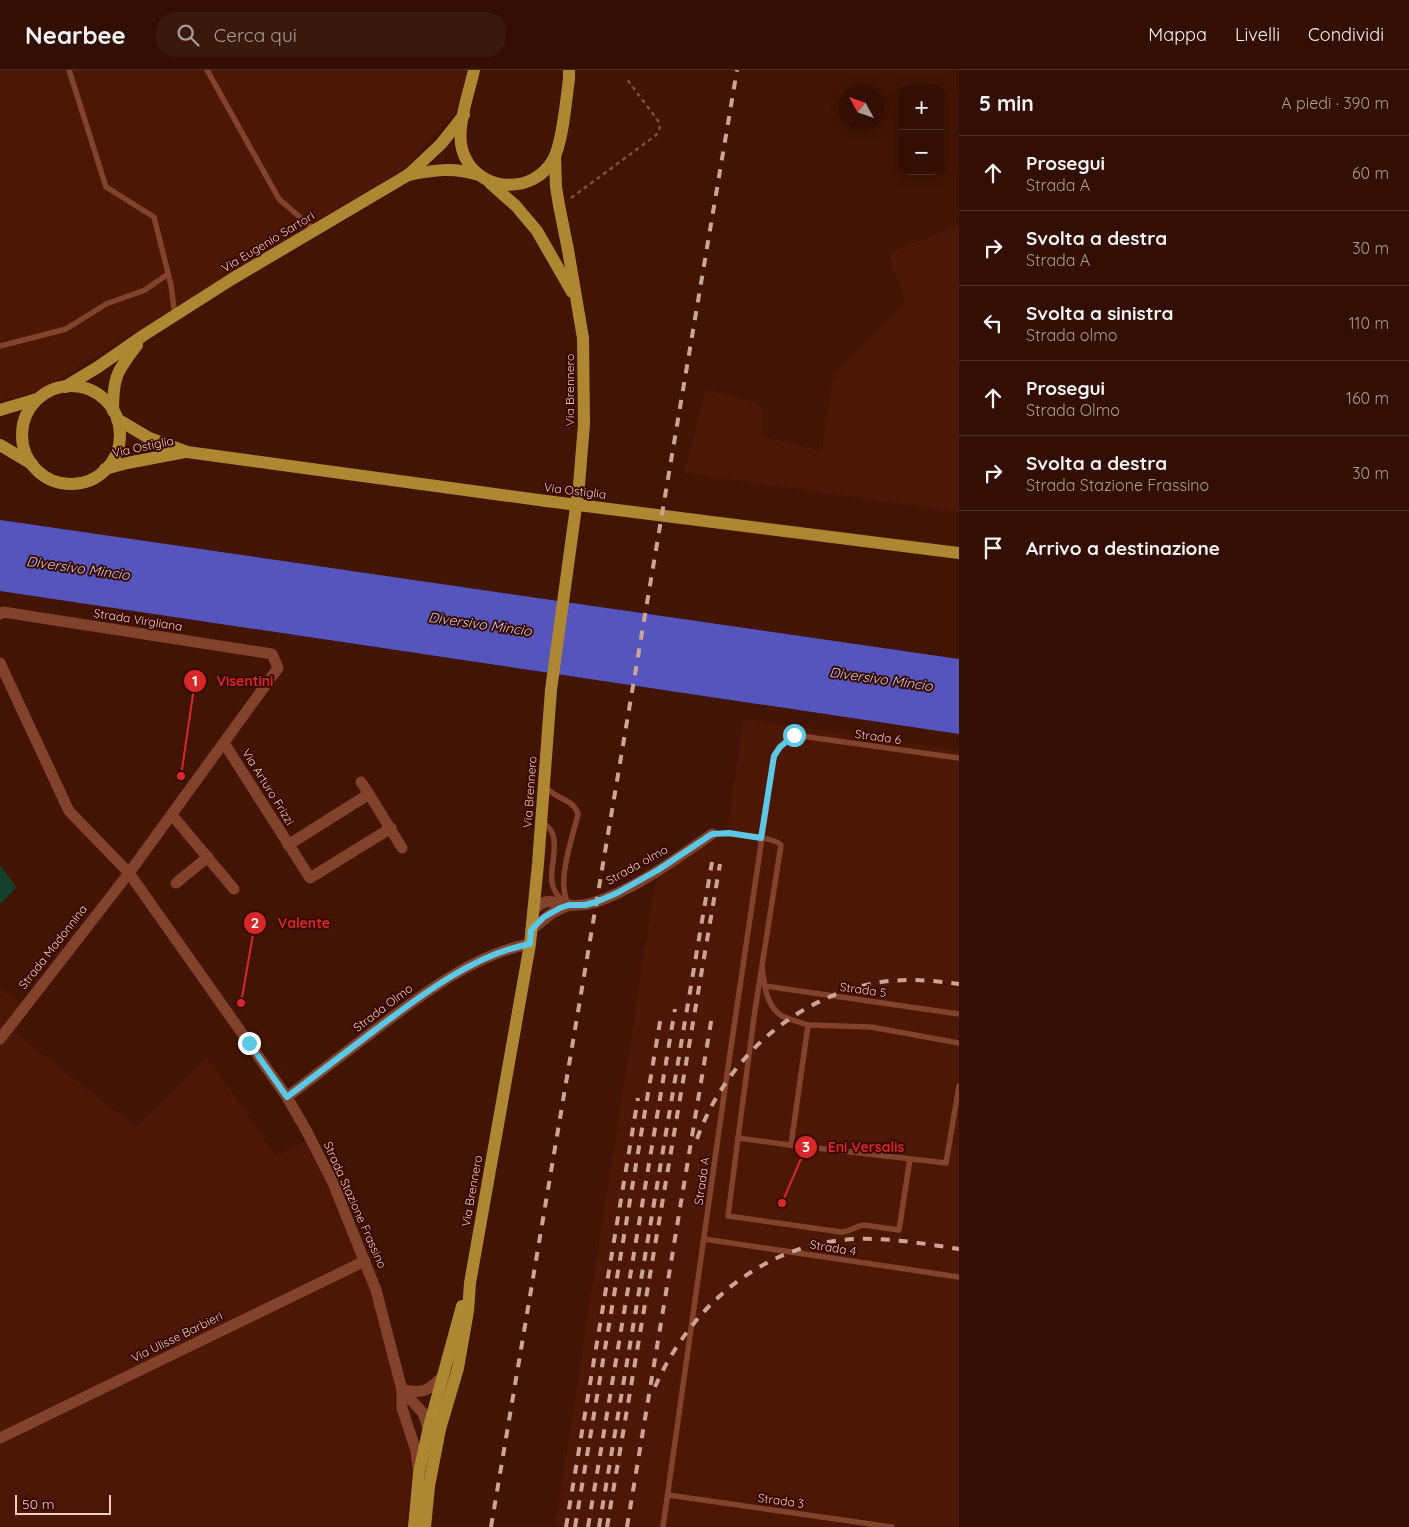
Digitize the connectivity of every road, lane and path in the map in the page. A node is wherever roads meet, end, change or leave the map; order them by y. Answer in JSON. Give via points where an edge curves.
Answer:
{"nodes":[{"id":1,"x":69,"y":70,"type":"edge"},
{"id":2,"x":207,"y":70,"type":"edge"},
{"id":3,"x":474,"y":70,"type":"edge"},
{"id":4,"x":569,"y":70,"type":"edge"},
{"id":5,"x":626,"y":78,"type":"dead end"},
{"id":6,"x":464,"y":115,"type":"junction"},
{"id":7,"x":555,"y":156,"type":"junction"},
{"id":8,"x":408,"y":176,"type":"junction"},
{"id":9,"x":484,"y":178,"type":"junction"},
{"id":10,"x":559,"y":205,"type":"junction"},
{"id":11,"x":315,"y":230,"type":"junction"},
{"id":12,"x":168,"y":274,"type":"junction"},
{"id":13,"x":577,"y":300,"type":"junction"},
{"id":14,"x":175,"y":316,"type":"junction"},
{"id":15,"x":144,"y":335,"type":"junction"},
{"id":16,"x":0,"y":346,"type":"edge"},
{"id":17,"x":65,"y":387,"type":"junction"},
{"id":18,"x":39,"y":398,"type":"junction"},
{"id":19,"x":0,"y":410,"type":"edge"},
{"id":20,"x":115,"y":415,"type":"junction"},
{"id":21,"x":0,"y":445,"type":"edge"},
{"id":22,"x":187,"y":452,"type":"junction"},
{"id":23,"x":32,"y":464,"type":"junction"},
{"id":24,"x":105,"y":469,"type":"junction"},
{"id":25,"x":959,"y":553,"type":"edge"},
{"id":26,"x":0,"y":614,"type":"edge"},
{"id":27,"x":272,"y":654,"type":"joint"},
{"id":28,"x":0,"y":663,"type":"edge"},
{"id":29,"x":794,"y":735,"type":"joint"},
{"id":30,"x":224,"y":744,"type":"junction"},
{"id":31,"x":959,"y":758,"type":"edge"},
{"id":32,"x":361,"y":782,"type":"dead end"},
{"id":33,"x":544,"y":785,"type":"junction"},
{"id":34,"x":369,"y":794,"type":"junction"},
{"id":35,"x":172,"y":815,"type":"junction"},
{"id":36,"x":542,"y":818,"type":"junction"},
{"id":37,"x":390,"y":828,"type":"junction"},
{"id":38,"x":712,"y":834,"type":"joint"},
{"id":39,"x":761,"y":838,"type":"junction"},
{"id":40,"x":288,"y":844,"type":"junction"},
{"id":41,"x":402,"y":848,"type":"dead end"},
{"id":42,"x":208,"y":858,"type":"junction"},
{"id":43,"x":129,"y":873,"type":"junction"},
{"id":44,"x":176,"y":883,"type":"dead end"},
{"id":45,"x":234,"y":889,"type":"dead end"},
{"id":46,"x":569,"y":905,"type":"junction"},
{"id":47,"x":533,"y":910,"type":"junction"},
{"id":48,"x":531,"y":930,"type":"junction"},
{"id":49,"x":530,"y":944,"type":"junction"},
{"id":50,"x":762,"y":966,"type":"junction"},
{"id":51,"x":765,"y":986,"type":"junction"},
{"id":52,"x":959,"y":1014,"type":"edge"},
{"id":53,"x":808,"y":1025,"type":"junction"},
{"id":54,"x":0,"y":1039,"type":"edge"},
{"id":55,"x":959,"y":1043,"type":"edge"},
{"id":56,"x":959,"y":1086,"type":"edge"},
{"id":57,"x":287,"y":1097,"type":"junction"},
{"id":58,"x":738,"y":1138,"type":"junction"},
{"id":59,"x":791,"y":1145,"type":"junction"},
{"id":60,"x":910,"y":1159,"type":"junction"},
{"id":61,"x":704,"y":1239,"type":"junction"},
{"id":62,"x":365,"y":1261,"type":"junction"},
{"id":63,"x":959,"y":1277,"type":"edge"},
{"id":64,"x":470,"y":1283,"type":"junction"},
{"id":65,"x":442,"y":1376,"type":"junction"},
{"id":66,"x":402,"y":1390,"type":"junction"},
{"id":67,"x":444,"y":1416,"type":"junction"},
{"id":68,"x":404,"y":1417,"type":"junction"},
{"id":69,"x":429,"y":1427,"type":"junction"},
{"id":70,"x":0,"y":1438,"type":"edge"},
{"id":71,"x":419,"y":1473,"type":"junction"},
{"id":72,"x":668,"y":1494,"type":"junction"},
{"id":73,"x":414,"y":1527,"type":"edge"},
{"id":74,"x":420,"y":1527,"type":"edge"},
{"id":75,"x":425,"y":1527,"type":"edge"},
{"id":76,"x":663,"y":1527,"type":"edge"},
{"id":77,"x":892,"y":1527,"type":"edge"}],
"edges":[{"from":1,"to":12,"type":"lane","via":[[106,187],[154,217]]},
{"from":2,"to":11,"type":"lane","via":[[278,199]]},
{"from":3,"to":6,"type":"main road","name":"Via Brennero"},
{"from":4,"to":7,"type":"main road"},
{"from":5,"to":10,"type":"path","via":[[659,122],[659,132]]},
{"from":6,"to":8,"type":"main road","name":"Via Eugenio Sartori","via":[[441,144]]},
{"from":6,"to":9,"type":"main road","name":"Via Brennero","via":[[460,136],[462,148],[467,160]]},
{"from":7,"to":9,"type":"main road","name":"Via Eugenio Sartori","via":[[545,171],[525,183],[505,185]]},
{"from":7,"to":10,"type":"main road","name":"Via Brennero"},
{"from":8,"to":9,"type":"main road","name":"Via Eugenio Sartori","via":[[464,170]]},
{"from":8,"to":11,"type":"main road","name":"Via Eugenio Sartori"},
{"from":9,"to":13,"type":"main road","name":"Via Brennero","via":[[516,206],[537,231]]},
{"from":10,"to":13,"type":"main road","name":"Via Brennero"},
{"from":11,"to":14,"type":"main road","name":"Via Eugenio Sartori"},
{"from":12,"to":14,"type":"lane"},
{"from":12,"to":16,"type":"lane","via":[[145,290],[106,304],[66,329]]},
{"from":13,"to":33,"type":"main road","name":"Via Brennero","via":[[583,338],[584,424],[580,485],[551,690]]},
{"from":14,"to":15,"type":"main road","name":"Via Eugenio Sartori"},
{"from":15,"to":17,"type":"main road","name":"Via Eugenio Sartori"},
{"from":15,"to":20,"type":"main road","name":"Via Eugenio Sartori","via":[[115,378]]},
{"from":17,"to":18,"type":"main road"},
{"from":17,"to":20,"type":"main road","via":[[81,387],[96,393]]},
{"from":18,"to":19,"type":"main road"},
{"from":18,"to":23,"type":"main road","via":[[29,410],[23,428],[23,445]]},
{"from":20,"to":22,"type":"main road","name":"Via Ostiglia","via":[[140,435]]},
{"from":20,"to":24,"type":"main road","via":[[118,445]]},
{"from":21,"to":23,"type":"main road"},
{"from":22,"to":24,"type":"main road","name":"Via Ostiglia"},
{"from":22,"to":25,"type":"main road","name":"Via Ostiglia"},
{"from":23,"to":24,"type":"main road","via":[[45,477],[69,484],[91,479]]},
{"from":26,"to":27,"type":"street","name":"Strada Virgliana"},
{"from":27,"to":30,"type":"street","name":"Strada Madonnina","via":[[278,668]]},
{"from":28,"to":43,"type":"street","via":[[69,811]]},
{"from":29,"to":31,"type":"lane","name":"Strada 6"},
{"from":29,"to":39,"type":"lane","name":"Strada A","via":[[774,756]]},
{"from":30,"to":35,"type":"street","name":"Strada Madonnina"},
{"from":30,"to":40,"type":"street","name":"Via Arturo Frizzi"},
{"from":32,"to":34,"type":"street"},
{"from":33,"to":36,"type":"main road","name":"Via Brennero"},
{"from":33,"to":46,"type":"lane","via":[[548,791],[576,808],[578,814],[567,854],[564,890]]},
{"from":34,"to":37,"type":"street"},
{"from":34,"to":40,"type":"street","name":"Via Arturo Frizzi"},
{"from":35,"to":42,"type":"street"},
{"from":35,"to":43,"type":"street","name":"Strada Madonnina"},
{"from":36,"to":46,"type":"lane","via":[[554,837],[553,886]]},
{"from":36,"to":47,"type":"main road","name":"Via Brennero"},
{"from":37,"to":40,"type":"street","name":"Via Arturo Frizzi","via":[[310,878]]},
{"from":37,"to":41,"type":"street"},
{"from":38,"to":39,"type":"lane"},
{"from":38,"to":46,"type":"street","name":"Strada olmo","via":[[617,893],[585,905]]},
{"from":39,"to":50,"type":"lane","via":[[780,843],[782,850]]},
{"from":39,"to":61,"type":"lane","name":"Strada A"},
{"from":42,"to":44,"type":"street"},
{"from":42,"to":45,"type":"street"},
{"from":43,"to":54,"type":"street","name":"Strada Madonnina"},
{"from":43,"to":57,"type":"street","name":"Strada Stazione Frassino"},
{"from":46,"to":47,"type":"street","name":"Strada olmo","via":[[549,900]]},
{"from":46,"to":48,"type":"street","name":"Strada olmo","via":[[544,917]]},
{"from":47,"to":48,"type":"main road","name":"Via Brennero"},
{"from":48,"to":49,"type":"main road","name":"Via Brennero"},
{"from":49,"to":57,"type":"street","name":"Strada Olmo","via":[[492,955],[419,997]]},
{"from":49,"to":64,"type":"main road","name":"Via Brennero"},
{"from":50,"to":51,"type":"lane"},
{"from":50,"to":58,"type":"lane"},
{"from":51,"to":52,"type":"lane","name":"Strada 5"},
{"from":51,"to":53,"type":"lane","via":[[769,999],[782,1016]]},
{"from":53,"to":55,"type":"lane","via":[[871,1027]]},
{"from":53,"to":59,"type":"lane"},
{"from":56,"to":60,"type":"lane","via":[[946,1163]]},
{"from":57,"to":62,"type":"street","name":"Strada Stazione Frassino","via":[[333,1183]]},
{"from":58,"to":59,"type":"lane"},
{"from":58,"to":60,"type":"lane","via":[[728,1216],[841,1232],[864,1225],[900,1230]]},
{"from":59,"to":60,"type":"lane"},
{"from":61,"to":63,"type":"lane","name":"Strada 4"},
{"from":61,"to":72,"type":"lane","name":"Strada A"},
{"from":62,"to":66,"type":"street","name":"Strada Stazione Frassino","via":[[376,1290]]},
{"from":62,"to":70,"type":"street","name":"Via Ulisse Barbieri"},
{"from":64,"to":65,"type":"main road","name":"Via Brennero"},
{"from":64,"to":67,"type":"main road","name":"Via Brennero","via":[[458,1368]]},
{"from":65,"to":66,"type":"street","via":[[431,1388],[416,1392]]},
{"from":65,"to":69,"type":"main road","name":"Via Brennero"},
{"from":66,"to":68,"type":"street","name":"Strada Stazione Frassino"},
{"from":66,"to":69,"type":"street","via":[[423,1413]]},
{"from":67,"to":69,"type":"street"},
{"from":67,"to":75,"type":"main road","name":"Via Brennero","via":[[429,1486]]},
{"from":68,"to":69,"type":"street","via":[[415,1426]]},
{"from":68,"to":71,"type":"street","name":"Strada Stazione Frassino","via":[[416,1451]]},
{"from":69,"to":71,"type":"main road","name":"Via Brennero"},
{"from":69,"to":74,"type":"street","via":[[431,1446]]},
{"from":71,"to":73,"type":"main road","name":"Via Brennero"},
{"from":72,"to":76,"type":"lane","name":"Strada A"},
{"from":72,"to":77,"type":"lane","name":"Strada 3"}]}
